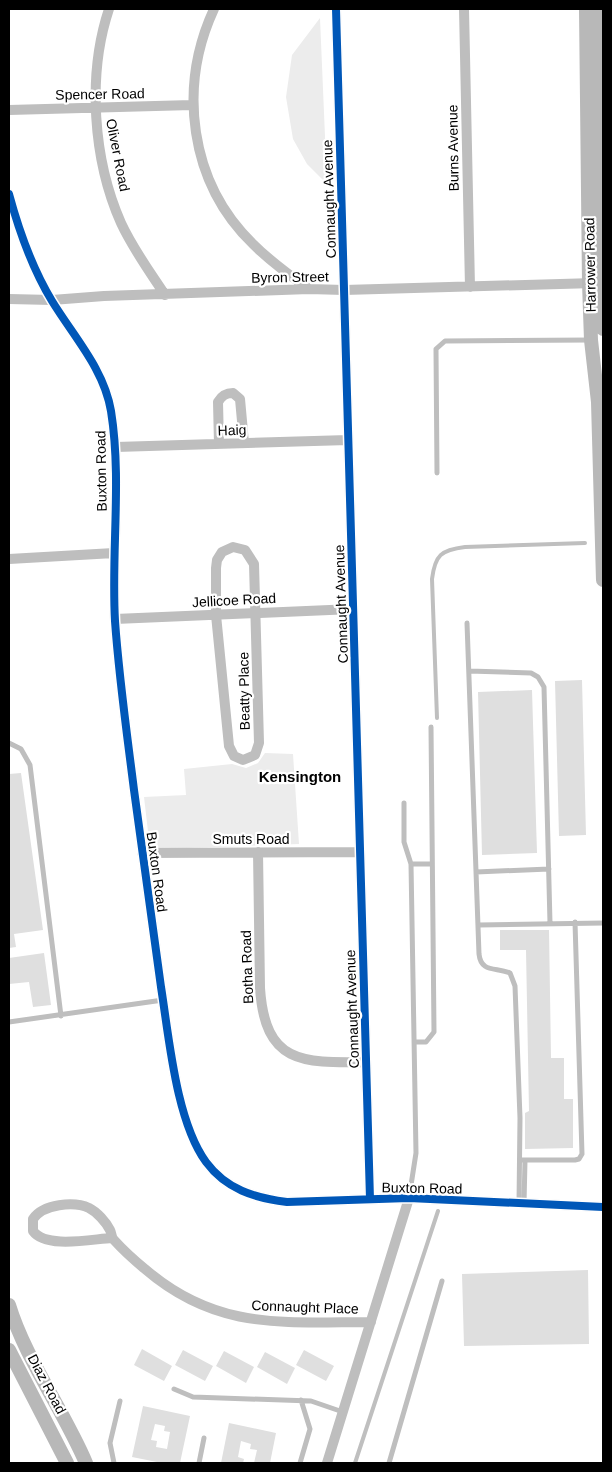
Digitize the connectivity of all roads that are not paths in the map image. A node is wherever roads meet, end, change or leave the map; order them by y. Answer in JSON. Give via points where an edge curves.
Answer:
{"nodes":[{"id":1,"x":109,"y":9,"type":"edge"},
{"id":2,"x":214,"y":9,"type":"edge"},
{"id":3,"x":336,"y":9,"type":"edge"},
{"id":4,"x":464,"y":9,"type":"edge"},
{"id":5,"x":586,"y":9,"type":"edge"},
{"id":6,"x":596,"y":9,"type":"edge"},
{"id":7,"x":192,"y":105,"type":"junction"},
{"id":8,"x":96,"y":108,"type":"junction"},
{"id":9,"x":9,"y":110,"type":"edge"},
{"id":10,"x":596,"y":138,"type":"edge"},
{"id":11,"x":9,"y":194,"type":"edge"},
{"id":12,"x":596,"y":283,"type":"junction"},
{"id":13,"x":470,"y":287,"type":"junction"},
{"id":14,"x":309,"y":289,"type":"junction"},
{"id":15,"x":344,"y":290,"type":"junction"},
{"id":16,"x":165,"y":295,"type":"junction"},
{"id":17,"x":9,"y":299,"type":"edge"},
{"id":18,"x":52,"y":300,"type":"junction"},
{"id":19,"x":603,"y":329,"type":"edge"},
{"id":20,"x":591,"y":340,"type":"junction"},
{"id":21,"x":348,"y":440,"type":"junction"},
{"id":22,"x":244,"y":443,"type":"junction"},
{"id":23,"x":219,"y":444,"type":"junction"},
{"id":24,"x":116,"y":447,"type":"junction"},
{"id":25,"x":437,"y":473,"type":"dead end"},
{"id":26,"x":114,"y":553,"type":"junction"},
{"id":27,"x":9,"y":559,"type":"edge"},
{"id":28,"x":603,"y":580,"type":"edge"},
{"id":29,"x":353,"y":609,"type":"junction"},
{"id":30,"x":256,"y":612,"type":"junction"},
{"id":31,"x":216,"y":614,"type":"junction"},
{"id":32,"x":115,"y":619,"type":"junction"},
{"id":33,"x":467,"y":623,"type":"dead end"},
{"id":34,"x":469,"y":672,"type":"junction"},
{"id":35,"x":431,"y":727,"type":"dead end"},
{"id":36,"x":9,"y":743,"type":"edge"},
{"id":37,"x":404,"y":803,"type":"dead end"},
{"id":38,"x":258,"y":852,"type":"junction"},
{"id":39,"x":360,"y":852,"type":"junction"},
{"id":40,"x":142,"y":853,"type":"junction"},
{"id":41,"x":411,"y":864,"type":"junction"},
{"id":42,"x":431,"y":864,"type":"junction"},
{"id":43,"x":549,"y":869,"type":"junction"},
{"id":44,"x":476,"y":872,"type":"junction"},
{"id":45,"x":575,"y":922,"type":"junction"},
{"id":46,"x":603,"y":922,"type":"edge"},
{"id":47,"x":550,"y":923,"type":"junction"},
{"id":48,"x":479,"y":925,"type":"junction"},
{"id":49,"x":163,"y":1000,"type":"junction"},
{"id":50,"x":61,"y":1016,"type":"junction"},
{"id":51,"x":9,"y":1022,"type":"edge"},
{"id":52,"x":414,"y":1042,"type":"junction"},
{"id":53,"x":366,"y":1062,"type":"junction"},
{"id":54,"x":522,"y":1160,"type":"junction"},
{"id":55,"x":409,"y":1198,"type":"junction"},
{"id":56,"x":370,"y":1199,"type":"junction"},
{"id":57,"x":522,"y":1204,"type":"junction"},
{"id":58,"x":603,"y":1207,"type":"edge"},
{"id":59,"x":112,"y":1238,"type":"junction"},
{"id":60,"x":442,"y":1281,"type":"dead end"},
{"id":61,"x":9,"y":1305,"type":"edge"},
{"id":62,"x":372,"y":1322,"type":"junction"},
{"id":63,"x":9,"y":1350,"type":"edge"},
{"id":64,"x":174,"y":1389,"type":"dead end"},
{"id":65,"x":301,"y":1400,"type":"junction"},
{"id":66,"x":120,"y":1401,"type":"dead end"},
{"id":67,"x":343,"y":1412,"type":"junction"},
{"id":68,"x":204,"y":1438,"type":"dead end"},
{"id":69,"x":67,"y":1463,"type":"edge"},
{"id":70,"x":86,"y":1463,"type":"edge"},
{"id":71,"x":114,"y":1463,"type":"edge"},
{"id":72,"x":199,"y":1463,"type":"edge"},
{"id":73,"x":300,"y":1463,"type":"edge"},
{"id":74,"x":327,"y":1463,"type":"edge"},
{"id":75,"x":389,"y":1463,"type":"edge"}],
"edges":[{"from":1,"to":8,"type":"street","name":"Oliver Road","via":[[96,69]]},
{"from":2,"to":7,"type":"street","via":[[200,47]]},
{"from":3,"to":15,"type":"street","name":"Connaught Avenue"},
{"from":4,"to":13,"type":"street","name":"Burns Avenue"},
{"from":5,"to":10,"type":"main road","name":"Harrower Road"},
{"from":6,"to":10,"type":"main road","name":"Harrower Road"},
{"from":7,"to":8,"type":"street","name":"Spencer Road"},
{"from":7,"to":14,"type":"street","via":[[198,149],[222,205],[252,243]]},
{"from":8,"to":9,"type":"street","name":"Spencer Road"},
{"from":8,"to":16,"type":"street","name":"Oliver Road","via":[[103,161],[118,215],[136,252]]},
{"from":10,"to":12,"type":"main road","name":"Harrower Road"},
{"from":11,"to":18,"type":"street","name":"Buxton Road","via":[[34,266]]},
{"from":12,"to":13,"type":"street","name":"Byron Street"},
{"from":12,"to":19,"type":"main road","name":"Harrower Road"},
{"from":12,"to":20,"type":"main road","name":"Harrower Road"},
{"from":13,"to":15,"type":"street","name":"Byron Street"},
{"from":14,"to":15,"type":"street","name":"Byron Street"},
{"from":14,"to":16,"type":"street","name":"Byron Street"},
{"from":15,"to":21,"type":"street","name":"Connaught Avenue"},
{"from":16,"to":18,"type":"street","name":"Byron Street"},
{"from":17,"to":18,"type":"street","name":"Byron Street"},
{"from":18,"to":24,"type":"street","name":"Buxton Road","via":[[93,362],[111,408]]},
{"from":20,"to":25,"type":"lane","via":[[445,341],[440,344],[436,349]]},
{"from":20,"to":28,"type":"main road","name":"Harrower Road","via":[[598,402]]},
{"from":21,"to":22,"type":"street","name":"Haig"},
{"from":21,"to":29,"type":"street","name":"Connaught Avenue"},
{"from":22,"to":23,"type":"street","name":"Haig"},
{"from":22,"to":23,"type":"street","via":[[240,399],[228,393],[218,402]]},
{"from":23,"to":24,"type":"street","name":"Haig"},
{"from":24,"to":26,"type":"street","name":"Buxton Road"},
{"from":26,"to":27,"type":"street"},
{"from":26,"to":32,"type":"street","name":"Buxton Road"},
{"from":29,"to":30,"type":"street","name":"Jellicoe Road"},
{"from":29,"to":39,"type":"street","name":"Connaught Avenue"},
{"from":30,"to":31,"type":"street","name":"Jellicoe Road"},
{"from":30,"to":31,"type":"street","name":"Beatty Place","via":[[253,559],[245,550],[233,547],[222,552],[217,560]]},
{"from":30,"to":31,"type":"street","name":"Beatty Place","via":[[259,743],[255,755],[243,760],[234,756],[229,746]]},
{"from":31,"to":32,"type":"street","name":"Jellicoe Road"},
{"from":32,"to":40,"type":"street","name":"Buxton Road","via":[[122,702]]},
{"from":33,"to":34,"type":"lane"},
{"from":34,"to":43,"type":"lane","via":[[530,673],[544,687]]},
{"from":34,"to":44,"type":"lane"},
{"from":35,"to":42,"type":"lane"},
{"from":36,"to":50,"type":"lane","via":[[21,749],[30,765]]},
{"from":37,"to":41,"type":"lane","via":[[404,842]]},
{"from":38,"to":39,"type":"street","name":"Smuts Road"},
{"from":38,"to":40,"type":"street","name":"Smuts Road"},
{"from":38,"to":53,"type":"street","name":"Botha Road","via":[[262,1009],[268,1030],[282,1049],[304,1060]]},
{"from":39,"to":53,"type":"street","name":"Connaught Avenue"},
{"from":40,"to":49,"type":"street","name":"Buxton Road"},
{"from":41,"to":42,"type":"lane"},
{"from":41,"to":52,"type":"lane"},
{"from":42,"to":52,"type":"lane","via":[[434,1032],[426,1042]]},
{"from":43,"to":44,"type":"lane"},
{"from":43,"to":47,"type":"lane"},
{"from":44,"to":48,"type":"lane"},
{"from":45,"to":46,"type":"lane"},
{"from":45,"to":47,"type":"lane"},
{"from":45,"to":54,"type":"lane","via":[[582,1154],[574,1160]]},
{"from":47,"to":48,"type":"lane"},
{"from":48,"to":54,"type":"lane","via":[[480,962],[484,967],[510,973],[514,979]]},
{"from":49,"to":50,"type":"lane"},
{"from":49,"to":56,"type":"street","name":"Buxton Road","via":[[187,1122],[204,1160],[220,1178],[240,1191],[269,1200]]},
{"from":50,"to":51,"type":"lane"},
{"from":52,"to":55,"type":"lane","via":[[416,1153]]},
{"from":53,"to":56,"type":"street","name":"Connaught Avenue"},
{"from":54,"to":57,"type":"lane"},
{"from":55,"to":56,"type":"street","name":"Buxton Road"},
{"from":55,"to":57,"type":"street","name":"Buxton Road"},
{"from":55,"to":62,"type":"street"},
{"from":57,"to":58,"type":"street","name":"Buxton Road"},
{"from":59,"to":59,"type":"street","name":"Connaught Place","via":[[104,1221],[83,1206],[72,1204],[47,1208],[33,1219],[36,1236],[49,1241]]},
{"from":59,"to":62,"type":"street","name":"Connaught Place","via":[[170,1288],[231,1316],[285,1323]]},
{"from":60,"to":75,"type":"lane"},
{"from":61,"to":70,"type":"main road","name":"Diaz Road","via":[[31,1356]]},
{"from":62,"to":67,"type":"street"},
{"from":63,"to":69,"type":"main road","name":"Diaz Road"},
{"from":64,"to":65,"type":"lane","via":[[193,1397]]},
{"from":65,"to":67,"type":"lane"},
{"from":65,"to":73,"type":"lane","via":[[310,1429]]},
{"from":66,"to":71,"type":"lane","via":[[110,1443]]},
{"from":67,"to":74,"type":"street"},
{"from":68,"to":72,"type":"lane"}]}
